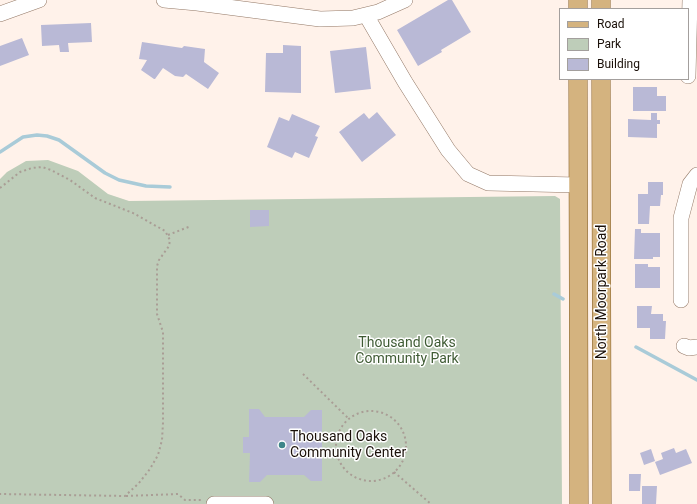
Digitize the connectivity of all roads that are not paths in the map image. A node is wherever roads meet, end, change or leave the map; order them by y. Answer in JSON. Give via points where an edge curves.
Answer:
{"nodes":[{"id":1,"x":39,"y":0,"type":"edge"},
{"id":2,"x":164,"y":0,"type":"edge"},
{"id":3,"x":405,"y":0,"type":"edge"},
{"id":4,"x":692,"y":7,"type":"edge"},
{"id":5,"x":0,"y":14,"type":"edge"},
{"id":6,"x":366,"y":15,"type":"junction"},
{"id":7,"x":689,"y":59,"type":"edge"},
{"id":8,"x":578,"y":80,"type":"edge"},
{"id":9,"x":601,"y":80,"type":"edge"},
{"id":10,"x":696,"y":175,"type":"edge"},
{"id":11,"x":578,"y":185,"type":"junction"},
{"id":12,"x":681,"y":300,"type":"dead end"},
{"id":13,"x":210,"y":502,"type":"edge"},
{"id":14,"x":266,"y":504,"type":"edge"},
{"id":15,"x":579,"y":504,"type":"edge"},
{"id":16,"x":602,"y":504,"type":"edge"}],
"edges":[{"from":1,"to":5,"type":"street"},
{"from":2,"to":6,"type":"street","via":[[320,19]]},
{"from":3,"to":6,"type":"street"},
{"from":4,"to":7,"type":"street"},
{"from":6,"to":11,"type":"street","via":[[447,149],[468,174],[488,183]]},
{"from":8,"to":11,"type":"main road","name":"North Moorpark Road"},
{"from":9,"to":16,"type":"main road","name":"North Moorpark Road"},
{"from":10,"to":12,"type":"street","via":[[690,184],[681,218]]},
{"from":11,"to":15,"type":"main road","name":"North Moorpark Road"},
{"from":13,"to":14,"type":"street"}]}
